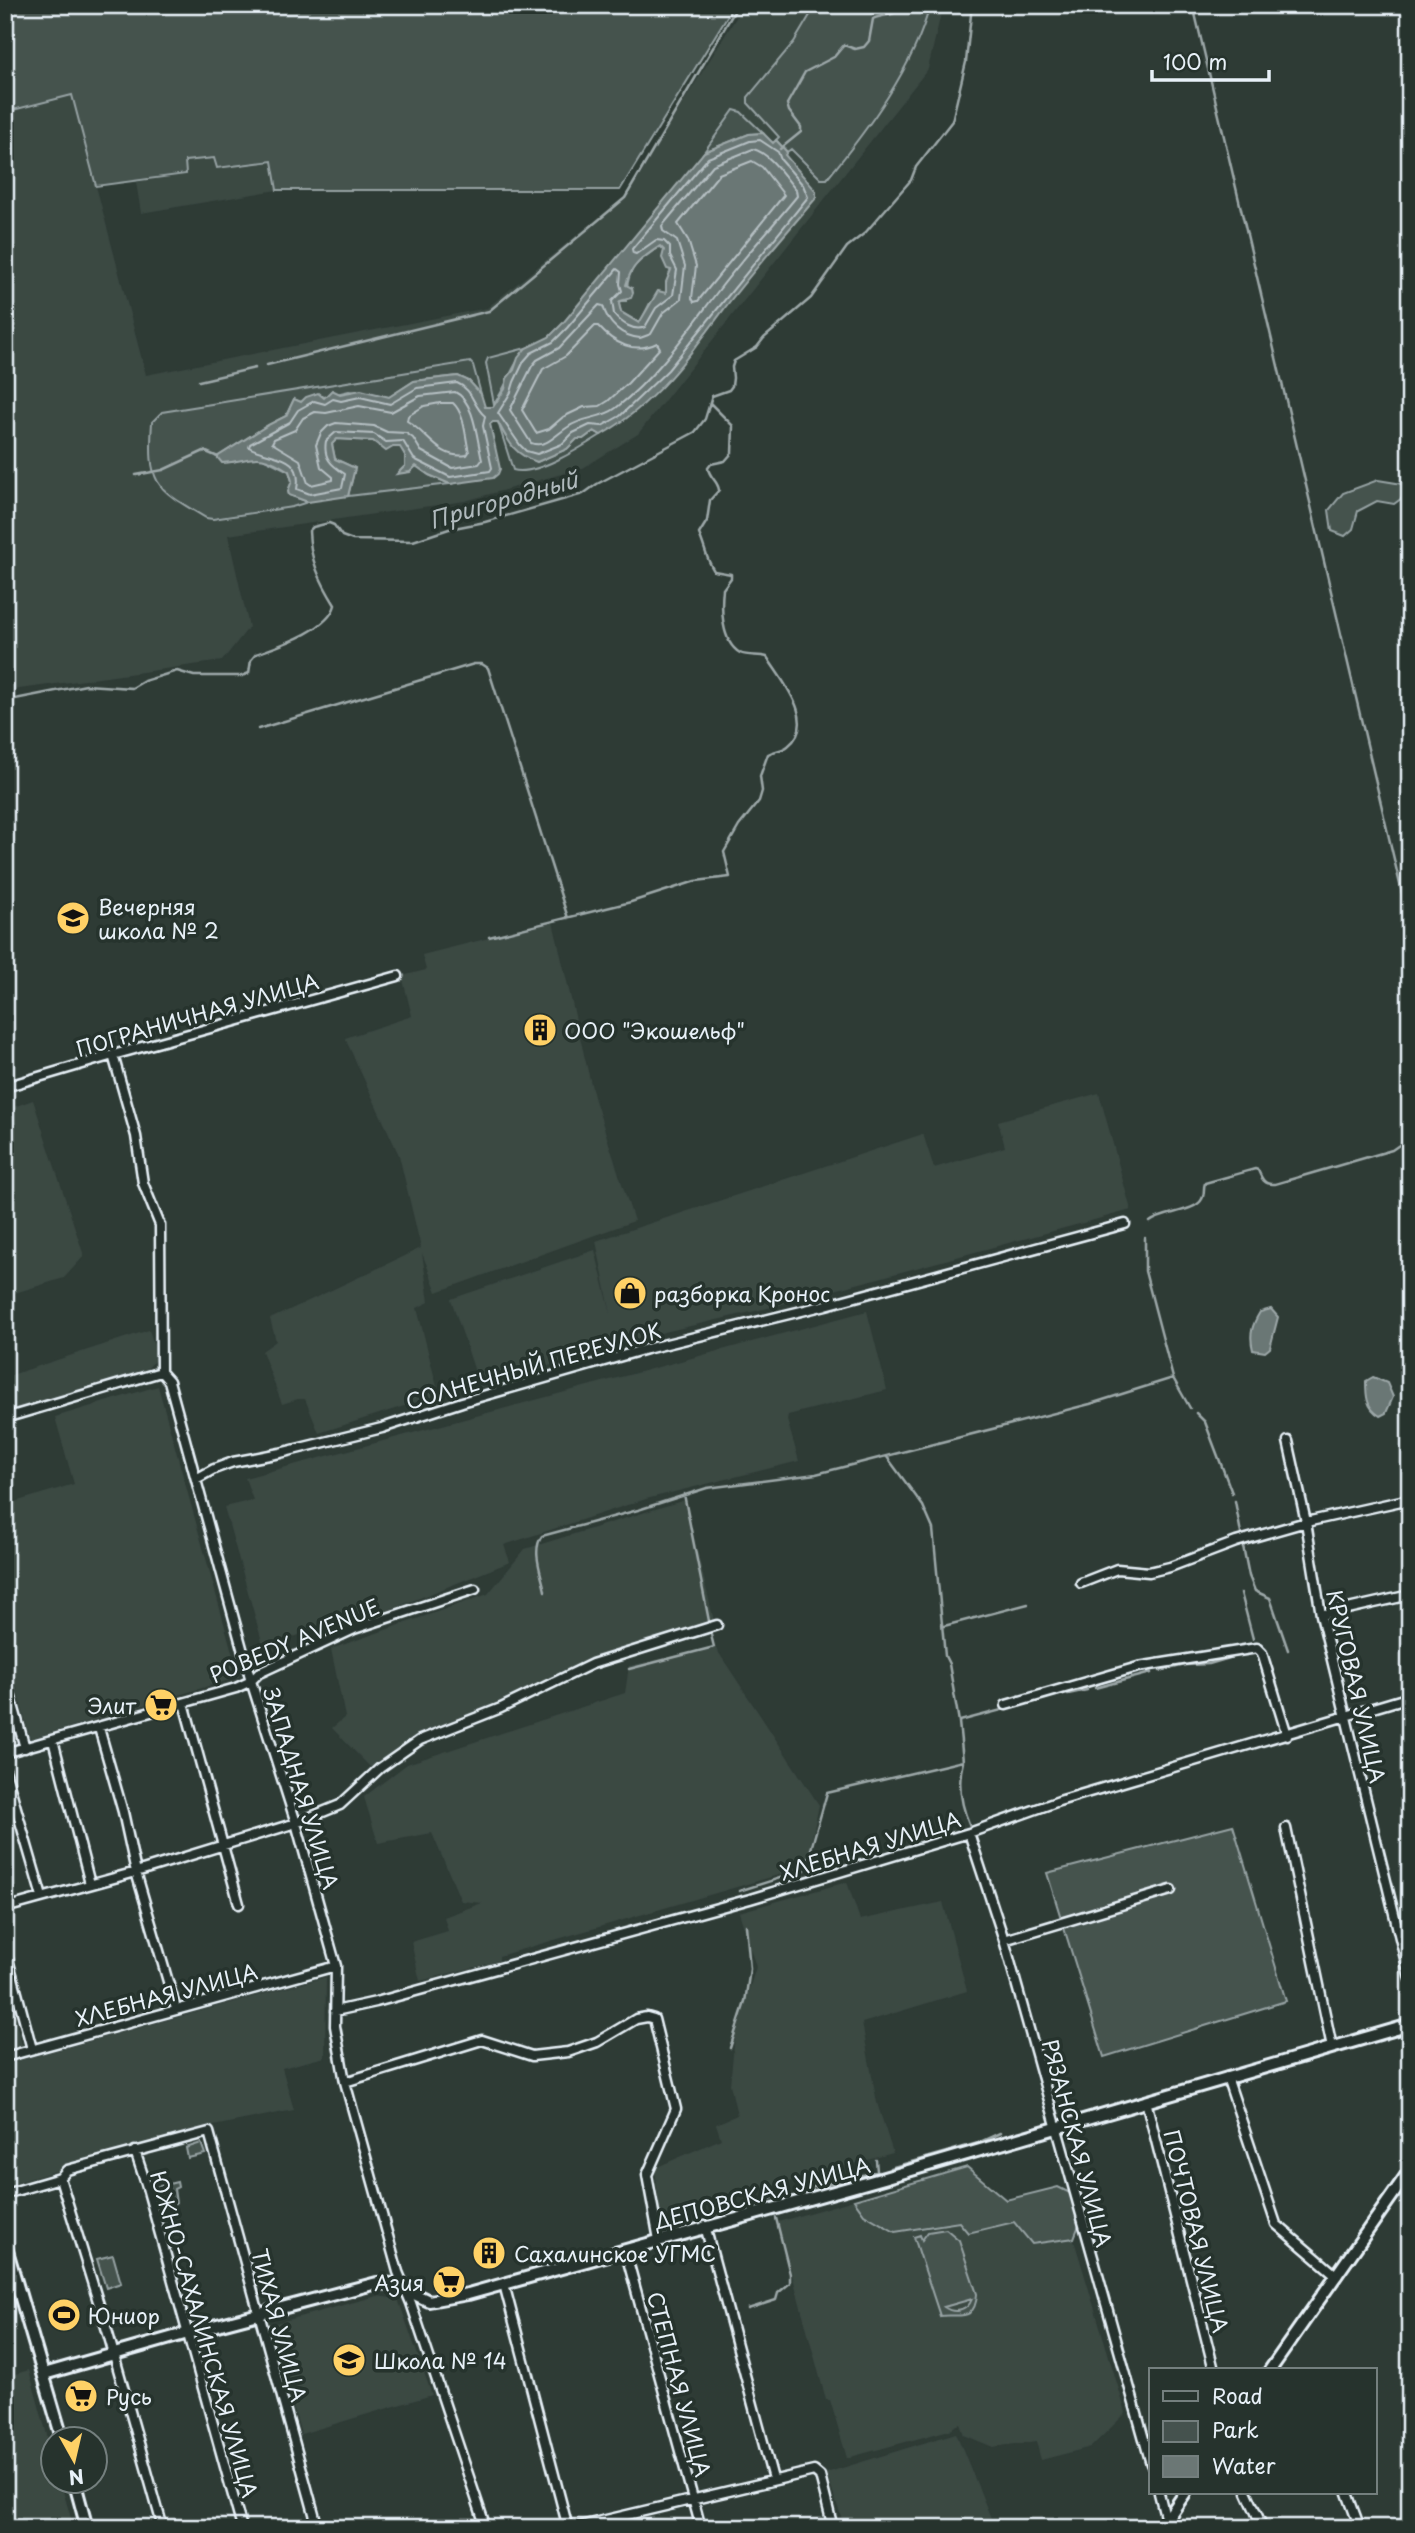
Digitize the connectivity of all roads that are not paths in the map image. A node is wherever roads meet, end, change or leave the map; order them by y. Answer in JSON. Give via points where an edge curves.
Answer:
{"nodes":[{"id":1,"x":398,"y":976,"type":"dead end"},
{"id":2,"x":113,"y":1055,"type":"junction"},
{"id":3,"x":5,"y":1087,"type":"edge"},
{"id":4,"x":1125,"y":1224,"type":"dead end"},
{"id":5,"x":161,"y":1373,"type":"junction"},
{"id":6,"x":5,"y":1418,"type":"edge"},
{"id":7,"x":1288,"y":1441,"type":"dead end"},
{"id":8,"x":196,"y":1479,"type":"junction"},
{"id":9,"x":1410,"y":1499,"type":"edge"},
{"id":10,"x":1306,"y":1522,"type":"junction"},
{"id":11,"x":1081,"y":1583,"type":"dead end"},
{"id":12,"x":474,"y":1589,"type":"dead end"},
{"id":13,"x":1410,"y":1595,"type":"edge"},
{"id":14,"x":1321,"y":1615,"type":"junction"},
{"id":15,"x":718,"y":1625,"type":"dead end"},
{"id":16,"x":5,"y":1676,"type":"edge"},
{"id":17,"x":251,"y":1681,"type":"junction"},
{"id":18,"x":1410,"y":1697,"type":"edge"},
{"id":19,"x":184,"y":1703,"type":"junction"},
{"id":20,"x":1006,"y":1705,"type":"dead end"},
{"id":21,"x":1344,"y":1718,"type":"junction"},
{"id":22,"x":99,"y":1728,"type":"junction"},
{"id":23,"x":1287,"y":1735,"type":"junction"},
{"id":24,"x":53,"y":1740,"type":"junction"},
{"id":25,"x":25,"y":1748,"type":"junction"},
{"id":26,"x":5,"y":1753,"type":"edge"},
{"id":27,"x":5,"y":1770,"type":"edge"},
{"id":28,"x":296,"y":1823,"type":"junction"},
{"id":29,"x":1286,"y":1828,"type":"dead end"},
{"id":30,"x":969,"y":1833,"type":"junction"},
{"id":31,"x":223,"y":1844,"type":"junction"},
{"id":32,"x":135,"y":1872,"type":"junction"},
{"id":33,"x":90,"y":1884,"type":"junction"},
{"id":34,"x":1171,"y":1890,"type":"dead end"},
{"id":35,"x":41,"y":1897,"type":"junction"},
{"id":36,"x":239,"y":1904,"type":"dead end"},
{"id":37,"x":5,"y":1908,"type":"edge"},
{"id":38,"x":1004,"y":1940,"type":"junction"},
{"id":39,"x":5,"y":1948,"type":"edge"},
{"id":40,"x":336,"y":1966,"type":"junction"},
{"id":41,"x":1410,"y":1979,"type":"edge"},
{"id":42,"x":176,"y":2009,"type":"junction"},
{"id":43,"x":335,"y":2011,"type":"junction"},
{"id":44,"x":1410,"y":2025,"type":"edge"},
{"id":45,"x":1332,"y":2047,"type":"junction"},
{"id":46,"x":32,"y":2049,"type":"junction"},
{"id":47,"x":5,"y":2057,"type":"edge"},
{"id":48,"x":1227,"y":2077,"type":"junction"},
{"id":49,"x":345,"y":2082,"type":"junction"},
{"id":50,"x":1146,"y":2101,"type":"junction"},
{"id":51,"x":1055,"y":2127,"type":"junction"},
{"id":52,"x":135,"y":2151,"type":"junction"},
{"id":53,"x":1410,"y":2170,"type":"edge"},
{"id":54,"x":60,"y":2178,"type":"junction"},
{"id":55,"x":5,"y":2194,"type":"edge"},
{"id":56,"x":705,"y":2226,"type":"junction"},
{"id":57,"x":659,"y":2240,"type":"junction"},
{"id":58,"x":5,"y":2244,"type":"edge"},
{"id":59,"x":625,"y":2250,"type":"junction"},
{"id":60,"x":1337,"y":2276,"type":"junction"},
{"id":61,"x":504,"y":2284,"type":"junction"},
{"id":62,"x":404,"y":2288,"type":"junction"},
{"id":63,"x":258,"y":2315,"type":"junction"},
{"id":64,"x":187,"y":2333,"type":"junction"},
{"id":65,"x":114,"y":2354,"type":"junction"},
{"id":66,"x":1213,"y":2368,"type":"edge"},
{"id":67,"x":1271,"y":2368,"type":"edge"},
{"id":68,"x":44,"y":2374,"type":"junction"},
{"id":69,"x":58,"y":2424,"type":"edge"},
{"id":70,"x":1149,"y":2456,"type":"edge"},
{"id":71,"x":773,"y":2479,"type":"junction"},
{"id":72,"x":78,"y":2494,"type":"edge"},
{"id":73,"x":1158,"y":2494,"type":"edge"},
{"id":74,"x":1184,"y":2494,"type":"edge"},
{"id":75,"x":1247,"y":2494,"type":"edge"},
{"id":76,"x":1347,"y":2494,"type":"edge"},
{"id":77,"x":692,"y":2498,"type":"junction"},
{"id":78,"x":1165,"y":2525,"type":"edge"},
{"id":79,"x":87,"y":2528,"type":"edge"},
{"id":80,"x":163,"y":2528,"type":"edge"},
{"id":81,"x":242,"y":2528,"type":"edge"},
{"id":82,"x":318,"y":2528,"type":"edge"},
{"id":83,"x":486,"y":2528,"type":"edge"},
{"id":84,"x":570,"y":2528,"type":"edge"},
{"id":85,"x":701,"y":2528,"type":"edge"},
{"id":86,"x":833,"y":2528,"type":"edge"},
{"id":87,"x":1263,"y":2528,"type":"edge"},
{"id":88,"x":1360,"y":2528,"type":"edge"}],
"edges":[{"from":1,"to":2,"type":"street","name":"ПОГРАНИЧНАЯ УЛИЦА"},
{"from":2,"to":3,"type":"street","name":"ПОГРАНИЧНАЯ УЛИЦА"},
{"from":2,"to":5,"type":"street","name":"ЗАПАДНАЯ УЛИЦА","via":[[136,1136],[143,1182],[160,1225]]},
{"from":4,"to":8,"type":"street","name":"СОЛНЕЧНЫЙ ПЕРЕУЛОК","via":[[646,1349],[382,1428],[233,1462]]},
{"from":5,"to":6,"type":"street"},
{"from":5,"to":8,"type":"street","name":"ЗАПАДНАЯ УЛИЦА","via":[[169,1381]]},
{"from":7,"to":10,"type":"street","name":"КРУГОВАЯ УЛИЦА"},
{"from":8,"to":17,"type":"street","name":"ЗАПАДНАЯ УЛИЦА"},
{"from":9,"to":10,"type":"street"},
{"from":10,"to":11,"type":"street","via":[[1170,1567],[1149,1572],[1116,1569]]},
{"from":10,"to":14,"type":"street","name":"КРУГОВАЯ УЛИЦА"},
{"from":12,"to":17,"type":"street","name":"POBEDY AVENUE","via":[[330,1639]]},
{"from":13,"to":14,"type":"street"},
{"from":14,"to":21,"type":"street","name":"КРУГОВАЯ УЛИЦА"},
{"from":15,"to":28,"type":"street","via":[[592,1664],[420,1740],[340,1805]]},
{"from":16,"to":25,"type":"street"},
{"from":17,"to":19,"type":"street","name":"POBEDY AVENUE"},
{"from":17,"to":28,"type":"street","name":"ЗАПАДНАЯ УЛИЦА"},
{"from":18,"to":21,"type":"street","name":"ХЛЕБНАЯ УЛИЦА"},
{"from":19,"to":22,"type":"street","name":"POBEDY AVENUE"},
{"from":19,"to":31,"type":"street"},
{"from":20,"to":23,"type":"street","via":[[1138,1667],[1257,1648]]},
{"from":21,"to":23,"type":"street","name":"ХЛЕБНАЯ УЛИЦА"},
{"from":21,"to":41,"type":"street","name":"КРУГОВАЯ УЛИЦА"},
{"from":22,"to":24,"type":"street","name":"POBEDY AVENUE"},
{"from":22,"to":32,"type":"street"},
{"from":23,"to":30,"type":"street","name":"ХЛЕБНАЯ УЛИЦА","via":[[1059,1801]]},
{"from":24,"to":25,"type":"street","name":"POBEDY AVENUE"},
{"from":24,"to":33,"type":"street"},
{"from":25,"to":26,"type":"street","name":"POBEDY AVENUE"},
{"from":27,"to":35,"type":"street"},
{"from":28,"to":31,"type":"street"},
{"from":28,"to":40,"type":"street","name":"ЗАПАДНАЯ УЛИЦА"},
{"from":29,"to":45,"type":"street"},
{"from":30,"to":38,"type":"street","name":"РЯЗАНСКАЯ УЛИЦА"},
{"from":30,"to":43,"type":"street","name":"ХЛЕБНАЯ УЛИЦА","via":[[751,1899]]},
{"from":31,"to":32,"type":"street"},
{"from":31,"to":36,"type":"street"},
{"from":32,"to":33,"type":"street"},
{"from":32,"to":42,"type":"street"},
{"from":33,"to":35,"type":"street"},
{"from":34,"to":38,"type":"street"},
{"from":35,"to":37,"type":"street"},
{"from":38,"to":51,"type":"street","name":"РЯЗАНСКАЯ УЛИЦА"},
{"from":39,"to":46,"type":"street"},
{"from":40,"to":42,"type":"street","name":"ХЛЕБНАЯ УЛИЦА"},
{"from":40,"to":43,"type":"street","name":"ЗАПАДНАЯ УЛИЦА"},
{"from":42,"to":46,"type":"street","name":"ХЛЕБНАЯ УЛИЦА"},
{"from":43,"to":49,"type":"street","name":"ЗАПАДНАЯ УЛИЦА"},
{"from":44,"to":45,"type":"street","name":"ДЕПОВСКАЯ УЛИЦА"},
{"from":45,"to":48,"type":"street","name":"ДЕПОВСКАЯ УЛИЦА"},
{"from":46,"to":47,"type":"street","name":"ХЛЕБНАЯ УЛИЦА"},
{"from":48,"to":50,"type":"street","name":"ДЕПОВСКАЯ УЛИЦА"},
{"from":48,"to":60,"type":"street","via":[[1276,2224]]},
{"from":49,"to":57,"type":"street","via":[[482,2040],[533,2056],[568,2052],[597,2042],[636,2019],[654,2019],[676,2109],[647,2175]]},
{"from":49,"to":62,"type":"street","name":"ЗАПАДНАЯ УЛИЦА"},
{"from":50,"to":51,"type":"street","name":"ДЕПОВСКАЯ УЛИЦА"},
{"from":50,"to":66,"type":"street","name":"ПОЧТОВАЯ УЛИЦА"},
{"from":51,"to":56,"type":"street","name":"ДЕПОВСКАЯ УЛИЦА"},
{"from":51,"to":70,"type":"street","name":"РЯЗАНСКАЯ УЛИЦА"},
{"from":52,"to":54,"type":"street","via":[[67,2170]]},
{"from":52,"to":63,"type":"street","name":"ТИХАЯ УЛИЦА","via":[[209,2132]]},
{"from":52,"to":64,"type":"street","name":"ЮЖНО-САХАЛИНСКАЯ УЛИЦА"},
{"from":53,"to":60,"type":"street"},
{"from":54,"to":55,"type":"street"},
{"from":54,"to":65,"type":"street"},
{"from":56,"to":57,"type":"street","name":"ДЕПОВСКАЯ УЛИЦА"},
{"from":56,"to":71,"type":"street"},
{"from":57,"to":59,"type":"street","name":"ДЕПОВСКАЯ УЛИЦА"},
{"from":58,"to":68,"type":"street"},
{"from":59,"to":61,"type":"street","name":"ДЕПОВСКАЯ УЛИЦА"},
{"from":59,"to":77,"type":"street","name":"СТЕПНАЯ УЛИЦА"},
{"from":60,"to":67,"type":"street"},
{"from":61,"to":62,"type":"street","name":"ДЕПОВСКАЯ УЛИЦА","via":[[438,2301],[420,2299]]},
{"from":61,"to":84,"type":"street"},
{"from":62,"to":63,"type":"street","name":"ДЕПОВСКАЯ УЛИЦА","via":[[377,2283]]},
{"from":62,"to":83,"type":"street","name":"ЗАПАДНАЯ УЛИЦА"},
{"from":63,"to":64,"type":"street","name":"ДЕПОВСКАЯ УЛИЦА"},
{"from":63,"to":82,"type":"street","name":"ТИХАЯ УЛИЦА"},
{"from":64,"to":65,"type":"street","name":"ДЕПОВСКАЯ УЛИЦА"},
{"from":64,"to":81,"type":"street","name":"ЮЖНО-САХАЛИНСКАЯ УЛИЦА"},
{"from":65,"to":68,"type":"street","name":"ДЕПОВСКАЯ УЛИЦА"},
{"from":65,"to":80,"type":"street"},
{"from":68,"to":69,"type":"street"},
{"from":71,"to":77,"type":"street"},
{"from":71,"to":86,"type":"street","via":[[814,2471],[820,2476]]},
{"from":72,"to":79,"type":"street"},
{"from":73,"to":78,"type":"street"},
{"from":74,"to":78,"type":"street"},
{"from":75,"to":87,"type":"street"},
{"from":76,"to":88,"type":"street"},
{"from":77,"to":84,"type":"street"},
{"from":77,"to":85,"type":"street","name":"СТЕПНАЯ УЛИЦА"}]}
